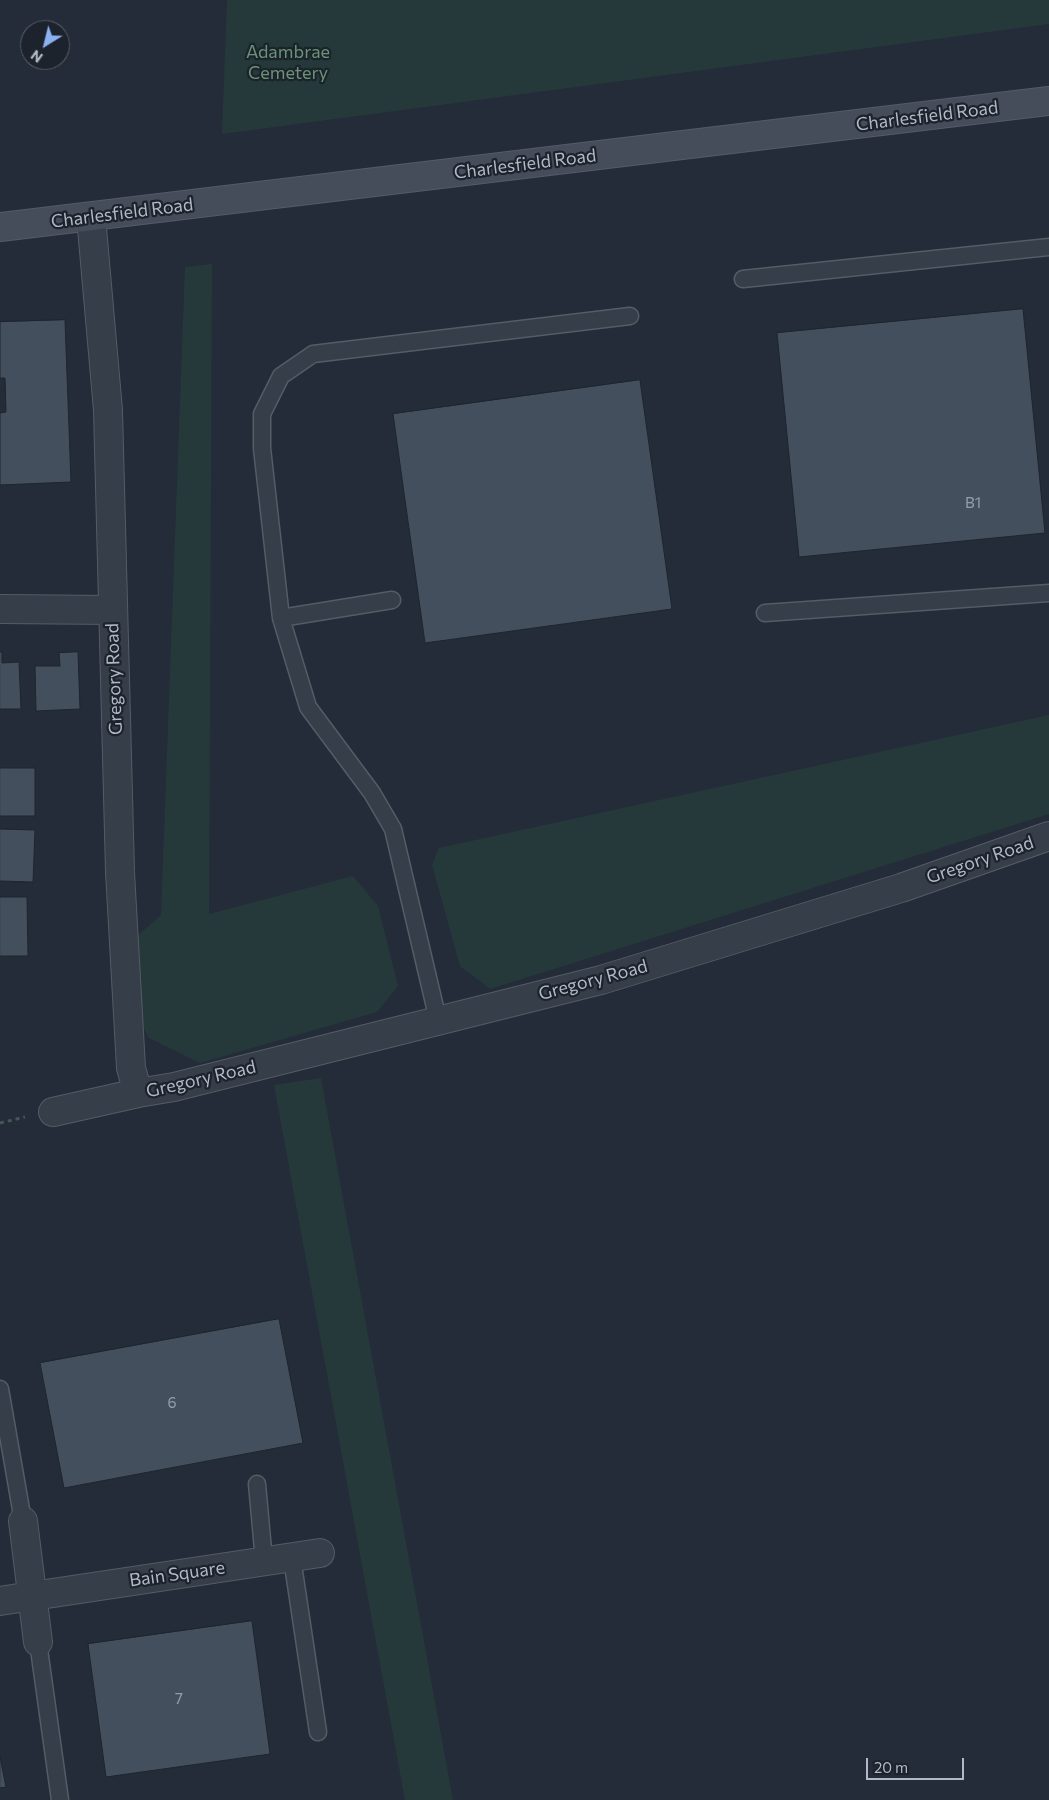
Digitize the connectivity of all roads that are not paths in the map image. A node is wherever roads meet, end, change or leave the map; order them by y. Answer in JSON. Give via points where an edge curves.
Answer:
{"nodes":[{"id":1,"x":1049,"y":101,"type":"edge"},
{"id":2,"x":91,"y":217,"type":"junction"},
{"id":3,"x":0,"y":227,"type":"edge"},
{"id":4,"x":1049,"y":247,"type":"edge"},
{"id":5,"x":743,"y":279,"type":"dead end"},
{"id":6,"x":630,"y":316,"type":"dead end"},
{"id":7,"x":1049,"y":593,"type":"edge"},
{"id":8,"x":392,"y":600,"type":"dead end"},
{"id":9,"x":0,"y":609,"type":"edge"},
{"id":10,"x":113,"y":610,"type":"junction"},
{"id":11,"x":765,"y":613,"type":"dead end"},
{"id":12,"x":280,"y":618,"type":"junction"},
{"id":13,"x":1049,"y":836,"type":"edge"},
{"id":14,"x":438,"y":1020,"type":"junction"},
{"id":15,"x":138,"y":1093,"type":"junction"},
{"id":16,"x":53,"y":1112,"type":"dead end"},
{"id":17,"x":0,"y":1389,"type":"edge"},
{"id":18,"x":257,"y":1484,"type":"dead end"},
{"id":19,"x":23,"y":1521,"type":"joint"},
{"id":20,"x":320,"y":1553,"type":"dead end"},
{"id":21,"x":292,"y":1558,"type":"junction"},
{"id":22,"x":264,"y":1561,"type":"junction"},
{"id":23,"x":34,"y":1595,"type":"junction"},
{"id":24,"x":0,"y":1601,"type":"edge"},
{"id":25,"x":38,"y":1642,"type":"joint"},
{"id":26,"x":318,"y":1732,"type":"dead end"},
{"id":27,"x":60,"y":1800,"type":"edge"}],
"edges":[{"from":1,"to":2,"type":"street","name":"Charlesfield Road"},
{"from":2,"to":3,"type":"street","name":"Charlesfield Road"},
{"from":2,"to":10,"type":"street","name":"Gregory Road","via":[[108,410]]},
{"from":4,"to":5,"type":"lane"},
{"from":6,"to":12,"type":"lane","via":[[313,354],[281,376],[262,414],[262,448]]},
{"from":7,"to":11,"type":"lane"},
{"from":8,"to":12,"type":"lane"},
{"from":9,"to":10,"type":"street"},
{"from":10,"to":15,"type":"street","name":"Gregory Road","via":[[120,872],[131,1068]]},
{"from":12,"to":14,"type":"lane","via":[[308,707],[372,793],[393,829]]},
{"from":13,"to":14,"type":"street","name":"Gregory Road","via":[[901,888],[600,980]]},
{"from":14,"to":15,"type":"street","name":"Gregory Road","via":[[174,1087]]},
{"from":15,"to":16,"type":"street"},
{"from":17,"to":19,"type":"lane"},
{"from":18,"to":22,"type":"lane"},
{"from":19,"to":23,"type":"street"},
{"from":20,"to":21,"type":"street","name":"Bain Square"},
{"from":21,"to":22,"type":"street","name":"Bain Square"},
{"from":21,"to":26,"type":"lane"},
{"from":22,"to":23,"type":"street","name":"Bain Square"},
{"from":23,"to":24,"type":"street","name":"Bain Square"},
{"from":23,"to":25,"type":"street"},
{"from":25,"to":27,"type":"lane"}]}
